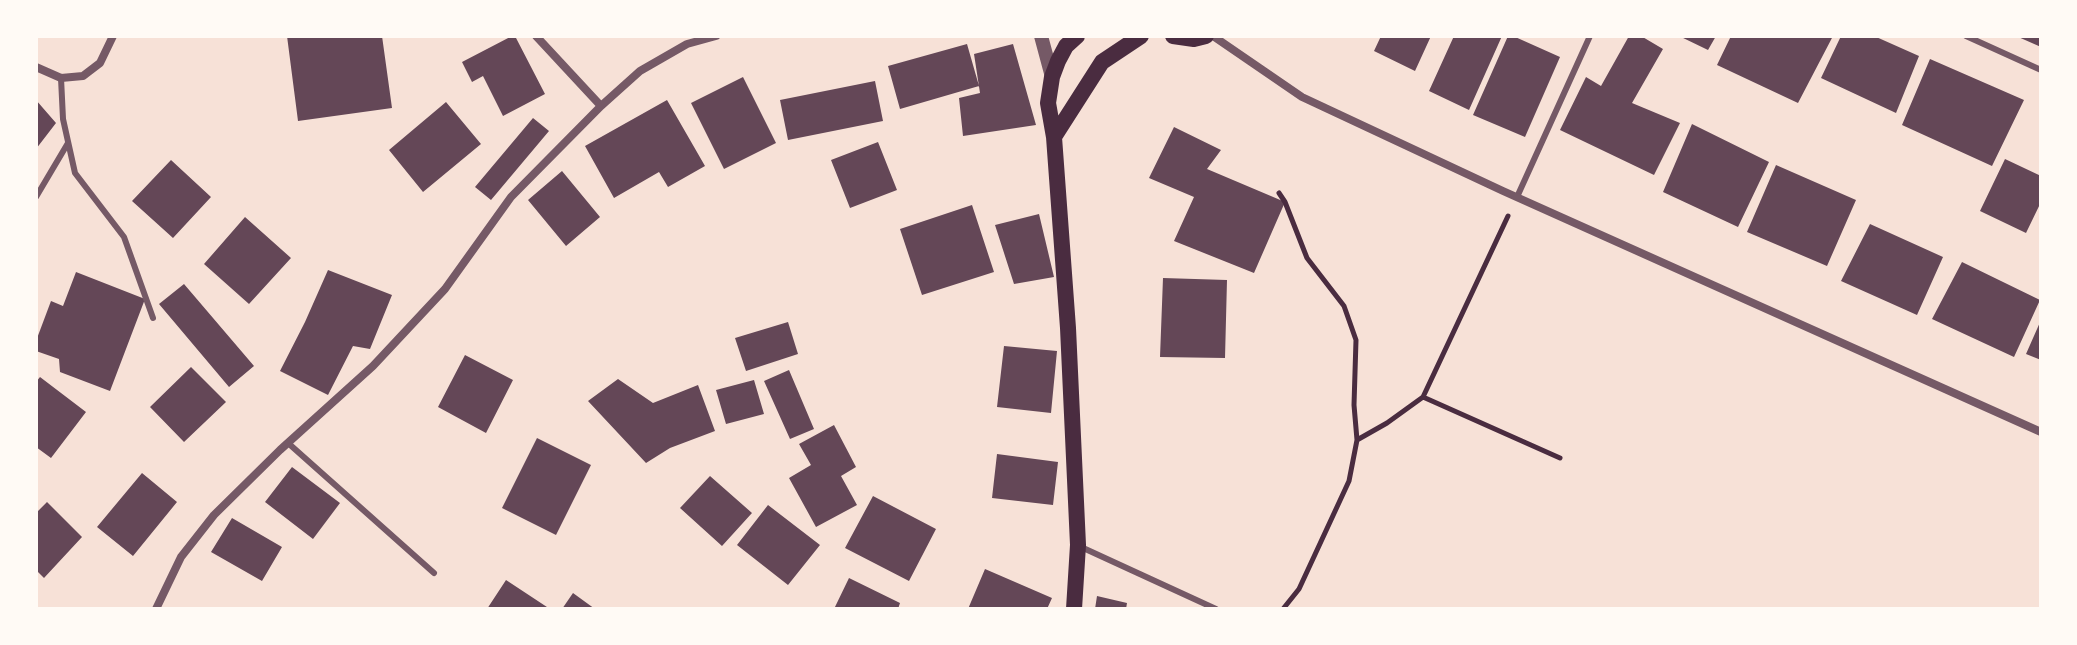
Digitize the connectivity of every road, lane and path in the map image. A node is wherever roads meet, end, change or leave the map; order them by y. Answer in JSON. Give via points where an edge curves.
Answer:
{"nodes":[{"id":1,"x":113,"y":36,"type":"edge"},
{"id":2,"x":536,"y":36,"type":"edge"},
{"id":3,"x":716,"y":36,"type":"edge"},
{"id":4,"x":1041,"y":36,"type":"edge"},
{"id":5,"x":1077,"y":36,"type":"edge"},
{"id":6,"x":1141,"y":36,"type":"edge"},
{"id":7,"x":1173,"y":36,"type":"edge"},
{"id":8,"x":1206,"y":36,"type":"edge"},
{"id":9,"x":1213,"y":36,"type":"edge"},
{"id":10,"x":1590,"y":36,"type":"edge"},
{"id":11,"x":1966,"y":36,"type":"edge"},
{"id":12,"x":36,"y":67,"type":"edge"},
{"id":13,"x":2041,"y":70,"type":"edge"},
{"id":14,"x":1052,"y":77,"type":"junction"},
{"id":15,"x":61,"y":78,"type":"junction"},
{"id":16,"x":601,"y":106,"type":"junction"},
{"id":17,"x":1054,"y":137,"type":"junction"},
{"id":18,"x":68,"y":143,"type":"junction"},
{"id":19,"x":1279,"y":193,"type":"dead end"},
{"id":20,"x":36,"y":197,"type":"edge"},
{"id":21,"x":1517,"y":197,"type":"junction"},
{"id":22,"x":153,"y":318,"type":"dead end"},
{"id":23,"x":1423,"y":397,"type":"junction"},
{"id":24,"x":2041,"y":432,"type":"edge"},
{"id":25,"x":1357,"y":440,"type":"junction"},
{"id":26,"x":288,"y":443,"type":"junction"},
{"id":27,"x":1560,"y":458,"type":"dead end"},
{"id":28,"x":1078,"y":545,"type":"junction"},
{"id":29,"x":434,"y":573,"type":"dead end"},
{"id":30,"x":156,"y":609,"type":"edge"},
{"id":31,"x":1074,"y":609,"type":"edge"},
{"id":32,"x":1216,"y":609,"type":"edge"},
{"id":33,"x":1283,"y":609,"type":"edge"}],
"edges":[{"from":1,"to":15,"type":"street","via":[[100,63],[83,76]]},
{"from":2,"to":16,"type":"street"},
{"from":3,"to":16,"type":"street","via":[[687,44],[640,71]]},
{"from":4,"to":14,"type":"street"},
{"from":5,"to":14,"type":"main road","via":[[1066,46]]},
{"from":6,"to":17,"type":"main road","via":[[1102,62]]},
{"from":7,"to":8,"type":"main road"},
{"from":9,"to":21,"type":"street","via":[[1302,97]]},
{"from":10,"to":21,"type":"lane"},
{"from":11,"to":13,"type":"lane"},
{"from":12,"to":15,"type":"street"},
{"from":14,"to":17,"type":"main road","via":[[1048,103]]},
{"from":15,"to":18,"type":"lane"},
{"from":16,"to":26,"type":"street","via":[[511,197],[445,289],[373,366]]},
{"from":17,"to":28,"type":"main road"},
{"from":18,"to":20,"type":"lane"},
{"from":18,"to":22,"type":"lane","via":[[75,173],[124,237]]},
{"from":19,"to":25,"type":"path","via":[[1307,258],[1344,306],[1356,340]]},
{"from":21,"to":23,"type":"path"},
{"from":21,"to":24,"type":"street"},
{"from":23,"to":25,"type":"path"},
{"from":23,"to":27,"type":"path"},
{"from":25,"to":33,"type":"path","via":[[1349,481],[1299,589]]},
{"from":26,"to":29,"type":"lane"},
{"from":26,"to":30,"type":"street","via":[[214,515],[181,557]]},
{"from":28,"to":31,"type":"main road"},
{"from":28,"to":32,"type":"lane"}]}
